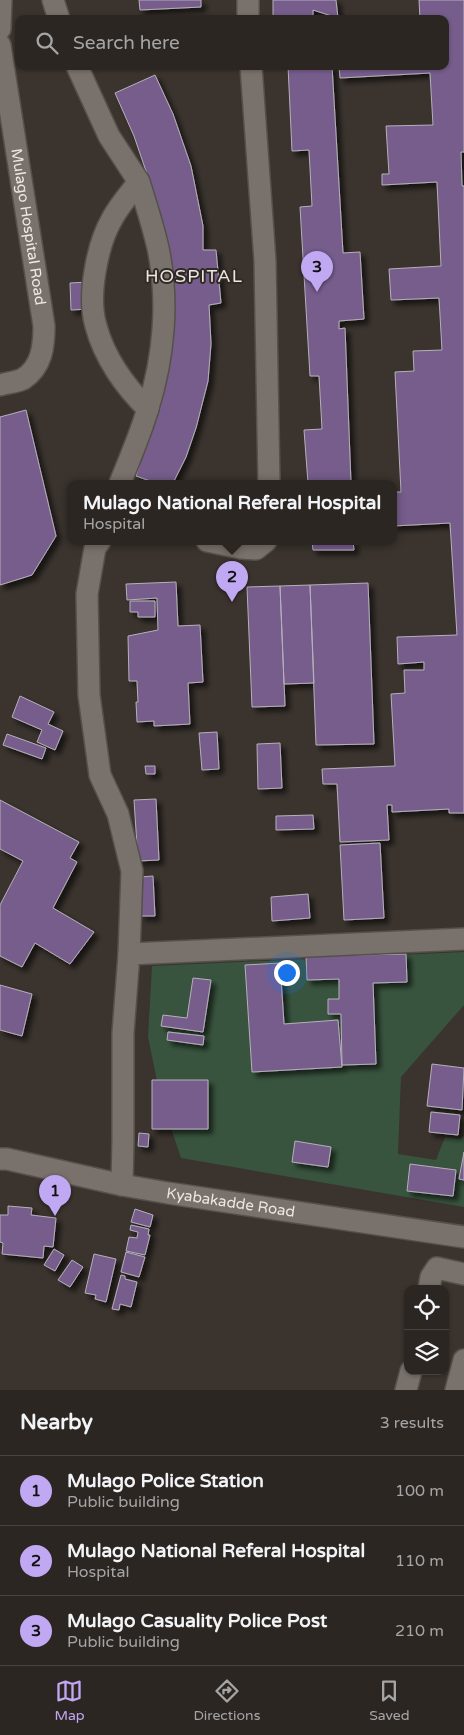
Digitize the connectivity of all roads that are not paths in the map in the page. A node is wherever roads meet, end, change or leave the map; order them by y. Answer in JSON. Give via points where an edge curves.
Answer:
{"nodes":[{"id":1,"x":1,"y":0,"type":"edge"},
{"id":2,"x":53,"y":0,"type":"edge"},
{"id":3,"x":248,"y":0,"type":"edge"},
{"id":4,"x":58,"y":15,"type":"edge"},
{"id":5,"x":248,"y":15,"type":"edge"},
{"id":6,"x":0,"y":29,"type":"edge"},
{"id":7,"x":0,"y":45,"type":"edge"},
{"id":8,"x":79,"y":70,"type":"edge"},
{"id":9,"x":251,"y":70,"type":"edge"},
{"id":10,"x":138,"y":182,"type":"junction"},
{"id":11,"x":0,"y":385,"type":"edge"},
{"id":12,"x":148,"y":409,"type":"junction"},
{"id":13,"x":121,"y":480,"type":"edge"},
{"id":14,"x":269,"y":480,"type":"edge"},
{"id":15,"x":97,"y":545,"type":"edge"},
{"id":16,"x":226,"y":545,"type":"edge"},
{"id":17,"x":261,"y":545,"type":"edge"},
{"id":18,"x":464,"y":938,"type":"edge"},
{"id":19,"x":129,"y":954,"type":"junction"},
{"id":20,"x":0,"y":1160,"type":"edge"},
{"id":21,"x":122,"y":1185,"type":"junction"},
{"id":22,"x":464,"y":1237,"type":"edge"},
{"id":23,"x":464,"y":1274,"type":"edge"},
{"id":24,"x":430,"y":1285,"type":"edge"},
{"id":25,"x":464,"y":1360,"type":"edge"},
{"id":26,"x":409,"y":1375,"type":"edge"},
{"id":27,"x":406,"y":1390,"type":"edge"},
{"id":28,"x":456,"y":1390,"type":"edge"}],
"edges":[{"from":1,"to":6,"type":"lane"},
{"from":2,"to":4,"type":"lane"},
{"from":3,"to":5,"type":"lane"},
{"from":7,"to":11,"type":"lane","name":"Mulago Hospital Road","via":[[44,326],[40,359],[32,371],[22,380]]},
{"from":8,"to":10,"type":"lane","via":[[109,136]]},
{"from":9,"to":14,"type":"lane","via":[[265,260]]},
{"from":10,"to":12,"type":"lane","via":[[158,250],[164,313]]},
{"from":10,"to":12,"type":"lane","via":[[111,220],[98,251],[94,276],[95,325],[108,357]]},
{"from":12,"to":13,"type":"lane"},
{"from":15,"to":19,"type":"lane","via":[[87,594],[89,695],[100,775],[118,814],[132,871]]},
{"from":16,"to":17,"type":"lane","via":[[256,549]]},
{"from":18,"to":19,"type":"lane"},
{"from":19,"to":21,"type":"lane","via":[[123,1033]]},
{"from":20,"to":21,"type":"lane","name":"Kyabakadde Road"},
{"from":21,"to":22,"type":"lane","name":"Kyabakadde Road"},
{"from":23,"to":24,"type":"lane","via":[[437,1268]]},
{"from":25,"to":28,"type":"lane"},
{"from":26,"to":27,"type":"lane"}]}
